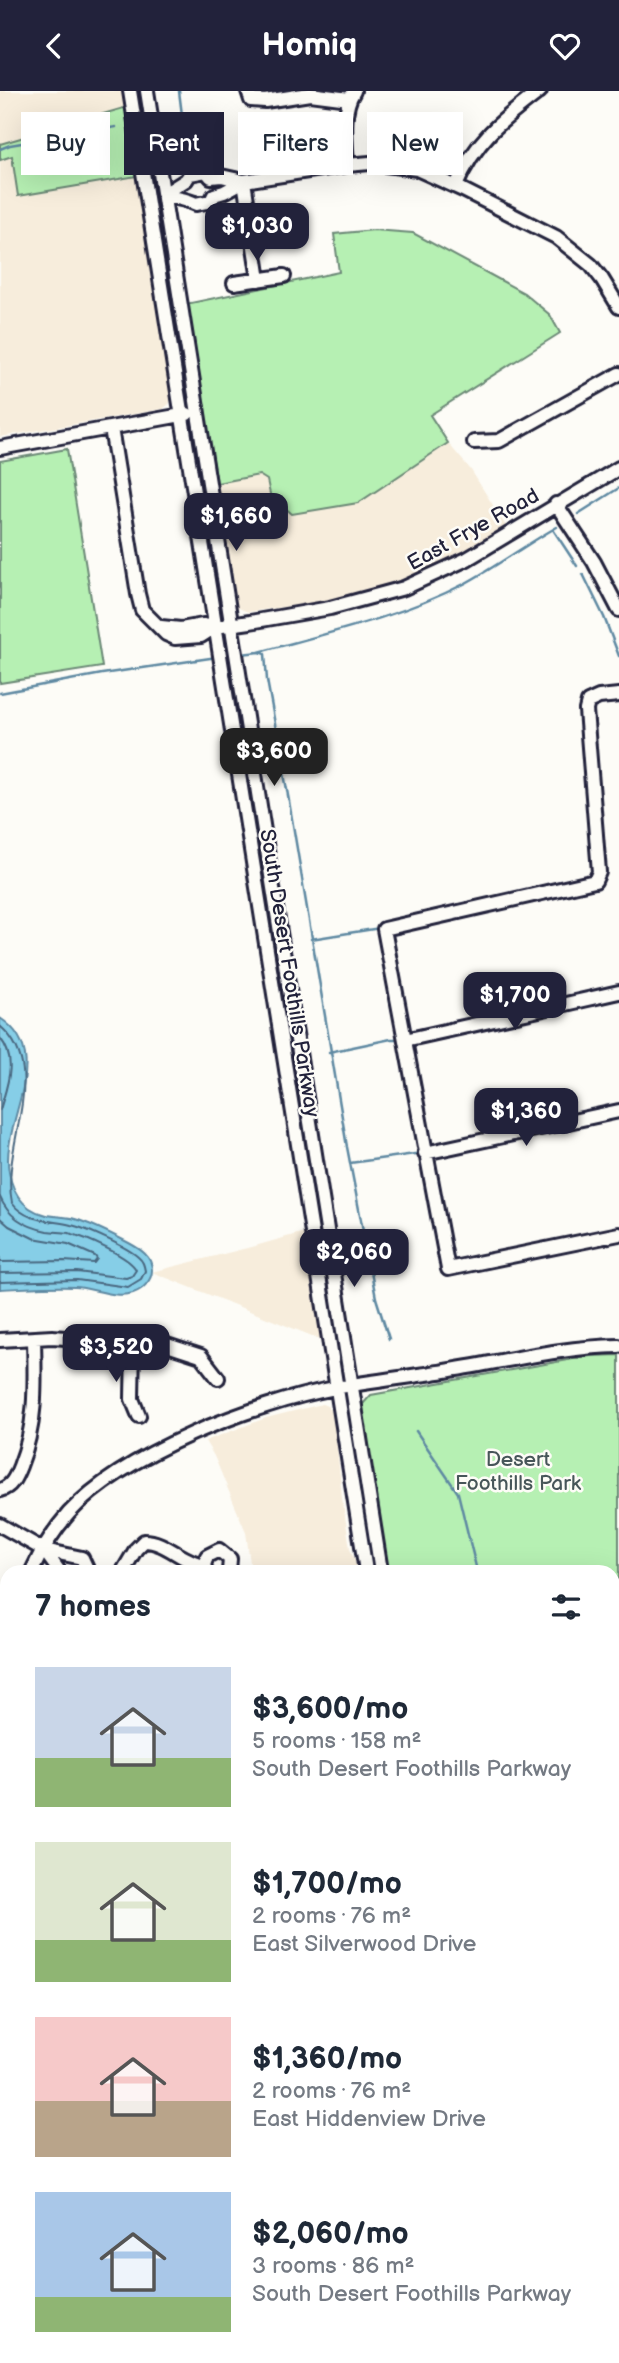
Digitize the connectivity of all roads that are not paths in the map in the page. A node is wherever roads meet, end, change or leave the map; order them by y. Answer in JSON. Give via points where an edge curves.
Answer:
{"nodes":[{"id":1,"x":130,"y":91,"type":"edge"},
{"id":2,"x":147,"y":91,"type":"edge"},
{"id":3,"x":540,"y":91,"type":"edge"},
{"id":4,"x":250,"y":95,"type":"edge"},
{"id":5,"x":351,"y":95,"type":"edge"},
{"id":6,"x":353,"y":164,"type":"edge"},
{"id":7,"x":283,"y":175,"type":"edge"},
{"id":8,"x":211,"y":177,"type":"junction"},
{"id":9,"x":187,"y":180,"type":"junction"},
{"id":10,"x":244,"y":181,"type":"junction"},
{"id":11,"x":456,"y":186,"type":"junction"},
{"id":12,"x":164,"y":194,"type":"junction"},
{"id":13,"x":214,"y":194,"type":"junction"},
{"id":14,"x":190,"y":201,"type":"junction"},
{"id":15,"x":284,"y":275,"type":"dead end"},
{"id":16,"x":259,"y":280,"type":"junction"},
{"id":17,"x":234,"y":283,"type":"dead end"},
{"id":18,"x":619,"y":307,"type":"edge"},
{"id":19,"x":619,"y":374,"type":"edge"},
{"id":20,"x":198,"y":412,"type":"junction"},
{"id":21,"x":182,"y":415,"type":"junction"},
{"id":22,"x":111,"y":428,"type":"junction"},
{"id":23,"x":474,"y":442,"type":"dead end"},
{"id":24,"x":0,"y":447,"type":"edge"},
{"id":25,"x":619,"y":468,"type":"edge"},
{"id":26,"x":556,"y":504,"type":"junction"},
{"id":27,"x":619,"y":610,"type":"edge"},
{"id":28,"x":231,"y":625,"type":"junction"},
{"id":29,"x":215,"y":627,"type":"junction"},
{"id":30,"x":619,"y":695,"type":"edge"},
{"id":31,"x":274,"y":893,"type":"junction"},
{"id":32,"x":258,"y":896,"type":"junction"},
{"id":33,"x":619,"y":992,"type":"edge"},
{"id":34,"x":405,"y":1039,"type":"junction"},
{"id":35,"x":619,"y":1111,"type":"edge"},
{"id":36,"x":425,"y":1153,"type":"junction"},
{"id":37,"x":619,"y":1234,"type":"edge"},
{"id":38,"x":34,"y":1339,"type":"junction"},
{"id":39,"x":0,"y":1340,"type":"edge"},
{"id":40,"x":133,"y":1344,"type":"junction"},
{"id":41,"x":619,"y":1346,"type":"edge"},
{"id":42,"x":218,"y":1378,"type":"dead end"},
{"id":43,"x":352,"y":1386,"type":"junction"},
{"id":44,"x":335,"y":1388,"type":"junction"},
{"id":45,"x":139,"y":1416,"type":"dead end"},
{"id":46,"x":2,"y":1490,"type":"edge"},
{"id":47,"x":0,"y":1525,"type":"edge"},
{"id":48,"x":44,"y":1550,"type":"junction"},
{"id":49,"x":35,"y":1565,"type":"edge"},
{"id":50,"x":55,"y":1565,"type":"edge"},
{"id":51,"x":86,"y":1565,"type":"edge"},
{"id":52,"x":126,"y":1565,"type":"edge"},
{"id":53,"x":198,"y":1565,"type":"edge"},
{"id":54,"x":205,"y":1565,"type":"edge"},
{"id":55,"x":230,"y":1565,"type":"edge"},
{"id":56,"x":365,"y":1565,"type":"edge"},
{"id":57,"x":380,"y":1565,"type":"edge"}],
"edges":[{"from":1,"to":21,"type":"street","name":"South Desert Foothills Parkway"},
{"from":2,"to":12,"type":"street","name":"South Desert Foothills Parkway"},
{"from":3,"to":11,"type":"street","via":[[485,138],[466,162]]},
{"from":4,"to":5,"type":"street","via":[[265,101],[310,94]]},
{"from":6,"to":11,"type":"street","via":[[417,169]]},
{"from":7,"to":10,"type":"street"},
{"from":8,"to":9,"type":"street","via":[[206,171],[190,174]]},
{"from":8,"to":10,"type":"street"},
{"from":8,"to":13,"type":"street"},
{"from":9,"to":12,"type":"street"},
{"from":9,"to":14,"type":"street"},
{"from":10,"to":13,"type":"street"},
{"from":10,"to":16,"type":"street"},
{"from":11,"to":18,"type":"street","via":[[574,250],[602,279]]},
{"from":12,"to":14,"type":"street"},
{"from":12,"to":20,"type":"street","name":"South Desert Foothills Parkway"},
{"from":13,"to":14,"type":"street","via":[[211,201]]},
{"from":15,"to":16,"type":"street"},
{"from":16,"to":17,"type":"street"},
{"from":19,"to":23,"type":"street","via":[[499,441]]},
{"from":20,"to":21,"type":"street"},
{"from":20,"to":28,"type":"street","name":"South Desert Foothills Parkway"},
{"from":21,"to":22,"type":"street"},
{"from":21,"to":29,"type":"street","name":"South Desert Foothills Parkway"},
{"from":22,"to":24,"type":"street"},
{"from":22,"to":29,"type":"street","name":"East Frye Road","via":[[142,610],[161,627],[182,634],[202,625]]},
{"from":25,"to":26,"type":"street","name":"East Frye Road"},
{"from":26,"to":27,"type":"street"},
{"from":26,"to":28,"type":"street","name":"East Frye Road","via":[[467,559],[404,588],[330,608]]},
{"from":28,"to":29,"type":"street","name":"East Frye Road"},
{"from":28,"to":31,"type":"street","name":"South Desert Foothills Parkway"},
{"from":29,"to":32,"type":"street","name":"South Desert Foothills Parkway"},
{"from":30,"to":34,"type":"street","via":[[599,697],[588,702],[586,710],[599,872],[595,881],[384,929]]},
{"from":31,"to":32,"type":"street"},
{"from":31,"to":43,"type":"street","name":"South Desert Foothills Parkway"},
{"from":32,"to":44,"type":"street","name":"South Desert Foothills Parkway"},
{"from":33,"to":34,"type":"street"},
{"from":34,"to":36,"type":"street"},
{"from":35,"to":36,"type":"street"},
{"from":36,"to":37,"type":"street","via":[[448,1269]]},
{"from":38,"to":39,"type":"street"},
{"from":38,"to":40,"type":"street"},
{"from":38,"to":46,"type":"street","via":[[32,1431],[16,1475]]},
{"from":40,"to":42,"type":"street","via":[[164,1344],[201,1356]]},
{"from":40,"to":45,"type":"street","via":[[132,1399]]},
{"from":41,"to":43,"type":"street"},
{"from":43,"to":44,"type":"street"},
{"from":43,"to":57,"type":"street","name":"South Desert Foothills Parkway"},
{"from":44,"to":48,"type":"street","via":[[242,1413],[111,1478],[69,1513]]},
{"from":44,"to":56,"type":"street","name":"South Desert Foothills Parkway"},
{"from":47,"to":48,"type":"street"},
{"from":48,"to":49,"type":"street"},
{"from":48,"to":50,"type":"street"},
{"from":48,"to":51,"type":"street","via":[[77,1556]]},
{"from":52,"to":53,"type":"street","via":[[144,1541]]},
{"from":54,"to":55,"type":"street","via":[[206,1556],[219,1550],[230,1559]]}]}
